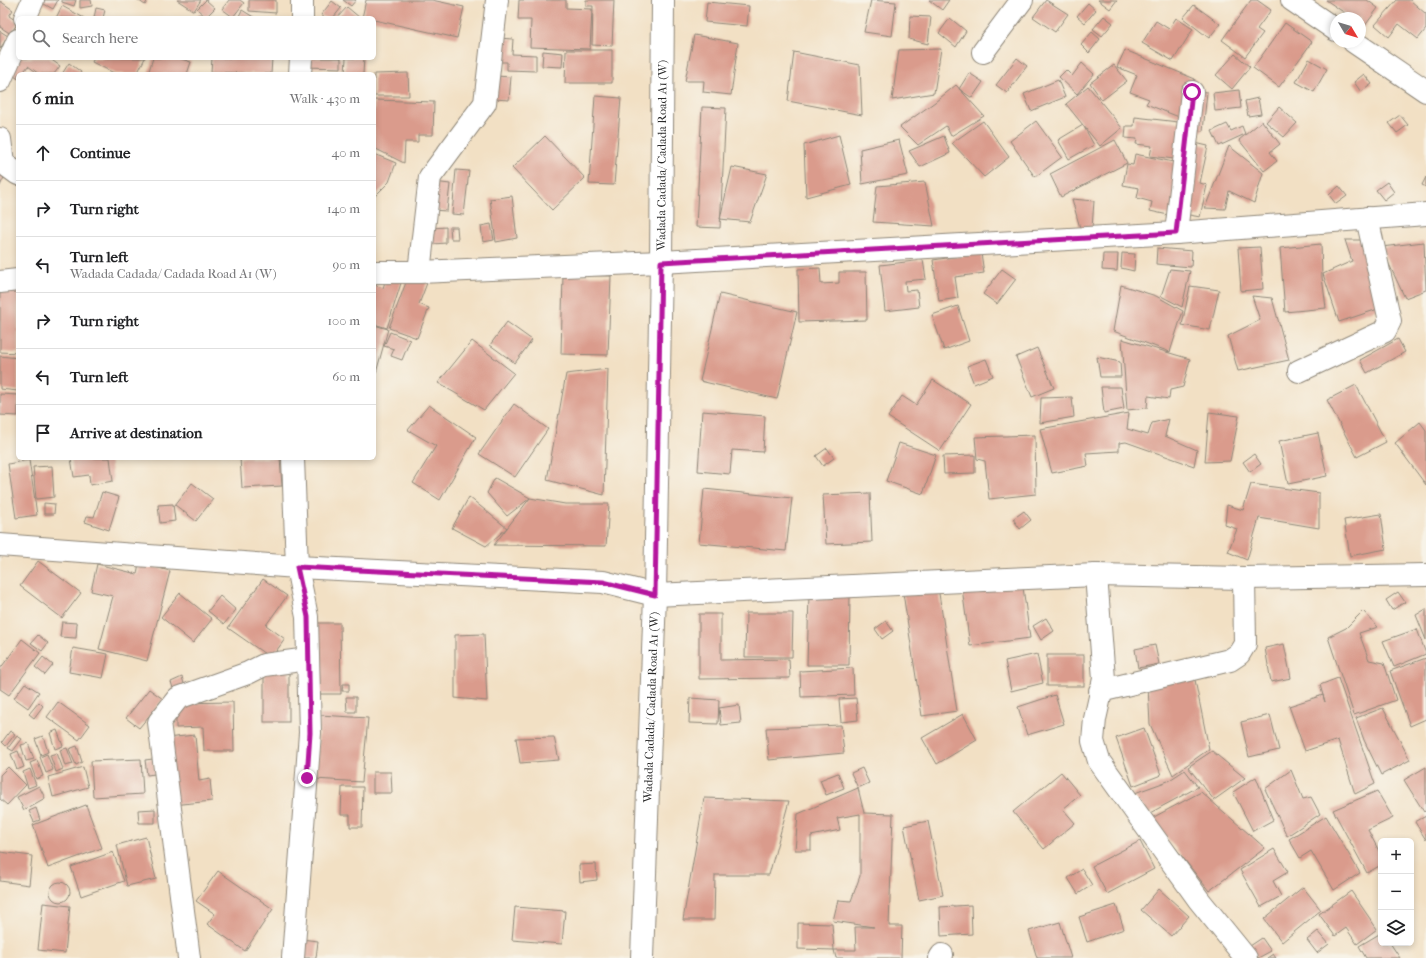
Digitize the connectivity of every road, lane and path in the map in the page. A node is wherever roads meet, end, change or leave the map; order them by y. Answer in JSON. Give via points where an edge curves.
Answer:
{"nodes":[{"id":1,"x":33,"y":0,"type":"edge"},
{"id":2,"x":302,"y":0,"type":"edge"},
{"id":3,"x":497,"y":0,"type":"edge"},
{"id":4,"x":663,"y":0,"type":"edge"},
{"id":5,"x":1022,"y":0,"type":"edge"},
{"id":6,"x":1292,"y":0,"type":"edge"},
{"id":7,"x":26,"y":16,"type":"edge"},
{"id":8,"x":302,"y":16,"type":"edge"},
{"id":9,"x":1330,"y":26,"type":"edge"},
{"id":10,"x":16,"y":45,"type":"edge"},
{"id":11,"x":1363,"y":48,"type":"edge"},
{"id":12,"x":983,"y":52,"type":"dead end"},
{"id":13,"x":301,"y":60,"type":"edge"},
{"id":14,"x":300,"y":72,"type":"edge"},
{"id":15,"x":0,"y":81,"type":"edge"},
{"id":16,"x":1426,"y":91,"type":"edge"},
{"id":17,"x":1192,"y":92,"type":"dead end"},
{"id":18,"x":0,"y":140,"type":"edge"},
{"id":19,"x":16,"y":172,"type":"edge"},
{"id":20,"x":1426,"y":214,"type":"edge"},
{"id":21,"x":1367,"y":218,"type":"junction"},
{"id":22,"x":1176,"y":233,"type":"junction"},
{"id":23,"x":661,"y":262,"type":"junction"},
{"id":24,"x":376,"y":272,"type":"edge"},
{"id":25,"x":419,"y":272,"type":"junction"},
{"id":26,"x":16,"y":280,"type":"edge"},
{"id":27,"x":0,"y":282,"type":"edge"},
{"id":28,"x":1299,"y":371,"type":"dead end"},
{"id":29,"x":293,"y":460,"type":"edge"},
{"id":30,"x":0,"y":545,"type":"edge"},
{"id":31,"x":297,"y":567,"type":"junction"},
{"id":32,"x":1096,"y":575,"type":"junction"},
{"id":33,"x":1426,"y":575,"type":"edge"},
{"id":34,"x":1244,"y":578,"type":"junction"},
{"id":35,"x":655,"y":595,"type":"junction"},
{"id":36,"x":308,"y":659,"type":"junction"},
{"id":37,"x":1100,"y":691,"type":"junction"},
{"id":38,"x":189,"y":958,"type":"edge"},
{"id":39,"x":293,"y":958,"type":"edge"},
{"id":40,"x":642,"y":958,"type":"edge"},
{"id":41,"x":1246,"y":958,"type":"edge"}],
"edges":[{"from":1,"to":7,"type":"street"},
{"from":2,"to":8,"type":"street"},
{"from":3,"to":25,"type":"street","via":[[485,104],[430,177]]},
{"from":4,"to":23,"type":"street","name":"Wadada Cadada/ Cadada Road A1 (W)"},
{"from":5,"to":12,"type":"street"},
{"from":6,"to":9,"type":"street"},
{"from":10,"to":15,"type":"street"},
{"from":11,"to":16,"type":"street"},
{"from":13,"to":14,"type":"street"},
{"from":17,"to":22,"type":"street"},
{"from":18,"to":19,"type":"street","via":[[3,162]]},
{"from":20,"to":21,"type":"street"},
{"from":21,"to":22,"type":"street"},
{"from":21,"to":28,"type":"street","via":[[1390,321],[1385,331]]},
{"from":22,"to":23,"type":"street"},
{"from":23,"to":25,"type":"street"},
{"from":23,"to":35,"type":"street","name":"Wadada Cadada/ Cadada Road A1 (W)"},
{"from":24,"to":25,"type":"street"},
{"from":26,"to":27,"type":"street"},
{"from":29,"to":31,"type":"street"},
{"from":30,"to":31,"type":"street"},
{"from":31,"to":35,"type":"street","via":[[603,582]]},
{"from":31,"to":36,"type":"street","via":[[308,617]]},
{"from":32,"to":34,"type":"street"},
{"from":32,"to":35,"type":"street"},
{"from":32,"to":37,"type":"street","via":[[1104,679]]},
{"from":33,"to":34,"type":"street"},
{"from":34,"to":37,"type":"street","via":[[1245,644],[1239,654],[1230,660]]},
{"from":35,"to":40,"type":"street","name":"Wadada Cadada/ Cadada Road A1 (W)"},
{"from":36,"to":38,"type":"street","via":[[264,665],[178,698],[159,722]]},
{"from":36,"to":39,"type":"street","via":[[310,733]]},
{"from":37,"to":41,"type":"street","via":[[1094,719],[1093,742],[1099,761],[1199,900]]}]}
